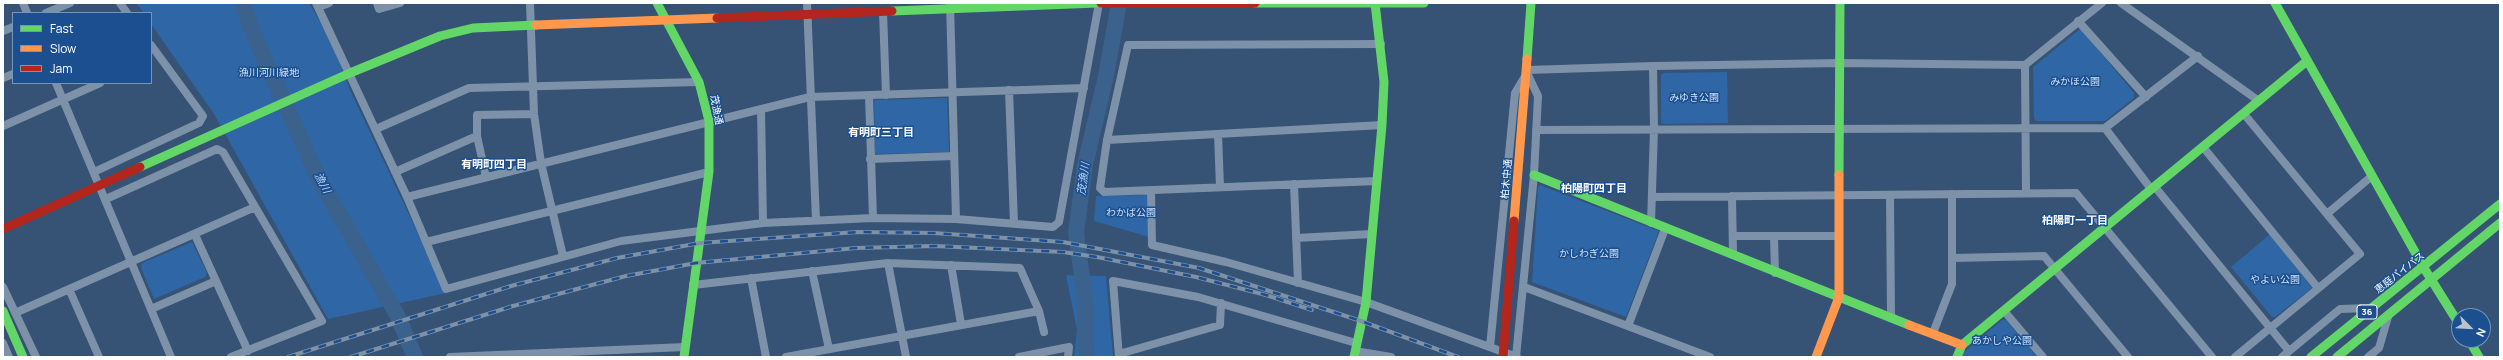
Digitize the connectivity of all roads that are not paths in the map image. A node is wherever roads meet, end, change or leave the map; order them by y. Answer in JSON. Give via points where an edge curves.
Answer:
{"nodes":[{"id":1,"x":70,"y":3,"type":"edge"},
{"id":2,"x":120,"y":3,"type":"edge"},
{"id":3,"x":329,"y":3,"type":"edge"},
{"id":4,"x":377,"y":3,"type":"edge"},
{"id":5,"x":400,"y":3,"type":"edge"},
{"id":6,"x":530,"y":3,"type":"edge"},
{"id":7,"x":657,"y":3,"type":"edge"},
{"id":8,"x":807,"y":3,"type":"edge"},
{"id":9,"x":1099,"y":3,"type":"edge"},
{"id":10,"x":1107,"y":3,"type":"edge"},
{"id":11,"x":1134,"y":3,"type":"edge"},
{"id":12,"x":1164,"y":3,"type":"edge"},
{"id":13,"x":1375,"y":3,"type":"edge"},
{"id":14,"x":1424,"y":3,"type":"edge"},
{"id":15,"x":1531,"y":3,"type":"edge"},
{"id":16,"x":1840,"y":3,"type":"edge"},
{"id":17,"x":2102,"y":3,"type":"edge"},
{"id":18,"x":2121,"y":3,"type":"edge"},
{"id":19,"x":2276,"y":3,"type":"edge"},
{"id":20,"x":318,"y":5,"type":"edge"},
{"id":21,"x":950,"y":6,"type":"edge"},
{"id":22,"x":48,"y":12,"type":"edge"},
{"id":23,"x":126,"y":12,"type":"edge"},
{"id":24,"x":883,"y":12,"type":"junction"},
{"id":25,"x":807,"y":14,"type":"junction"},
{"id":26,"x":664,"y":19,"type":"junction"},
{"id":27,"x":2078,"y":21,"type":"junction"},
{"id":28,"x":532,"y":24,"type":"junction"},
{"id":29,"x":1381,"y":44,"type":"junction"},
{"id":30,"x":152,"y":46,"type":"edge"},
{"id":31,"x":159,"y":56,"type":"junction"},
{"id":32,"x":2198,"y":56,"type":"junction"},
{"id":33,"x":152,"y":60,"type":"edge"},
{"id":34,"x":2307,"y":61,"type":"junction"},
{"id":35,"x":1840,"y":63,"type":"junction"},
{"id":36,"x":2025,"y":65,"type":"junction"},
{"id":37,"x":1653,"y":66,"type":"junction"},
{"id":38,"x":1527,"y":72,"type":"junction"},
{"id":39,"x":350,"y":73,"type":"junction"},
{"id":40,"x":699,"y":82,"type":"junction"},
{"id":41,"x":56,"y":84,"type":"edge"},
{"id":42,"x":98,"y":84,"type":"edge"},
{"id":43,"x":534,"y":86,"type":"junction"},
{"id":44,"x":1084,"y":88,"type":"junction"},
{"id":45,"x":1009,"y":90,"type":"junction"},
{"id":46,"x":952,"y":93,"type":"junction"},
{"id":47,"x":886,"y":95,"type":"junction"},
{"id":48,"x":870,"y":96,"type":"junction"},
{"id":49,"x":810,"y":97,"type":"junction"},
{"id":50,"x":2146,"y":97,"type":"junction"},
{"id":51,"x":63,"y":99,"type":"junction"},
{"id":52,"x":2259,"y":101,"type":"junction"},
{"id":53,"x":761,"y":109,"type":"junction"},
{"id":54,"x":534,"y":114,"type":"junction"},
{"id":55,"x":2244,"y":114,"type":"junction"},
{"id":56,"x":709,"y":121,"type":"junction"},
{"id":57,"x":1382,"y":125,"type":"junction"},
{"id":58,"x":3,"y":126,"type":"edge"},
{"id":59,"x":1840,"y":128,"type":"junction"},
{"id":60,"x":2105,"y":128,"type":"junction"},
{"id":61,"x":376,"y":129,"type":"junction"},
{"id":62,"x":1654,"y":129,"type":"junction"},
{"id":63,"x":1536,"y":130,"type":"junction"},
{"id":64,"x":2026,"y":130,"type":"junction"},
{"id":65,"x":1218,"y":134,"type":"junction"},
{"id":66,"x":477,"y":136,"type":"junction"},
{"id":67,"x":1107,"y":140,"type":"junction"},
{"id":68,"x":2203,"y":147,"type":"junction"},
{"id":69,"x":954,"y":156,"type":"junction"},
{"id":70,"x":870,"y":159,"type":"junction"},
{"id":71,"x":541,"y":163,"type":"junction"},
{"id":72,"x":94,"y":172,"type":"junction"},
{"id":73,"x":396,"y":172,"type":"junction"},
{"id":74,"x":709,"y":172,"type":"junction"},
{"id":75,"x":1534,"y":175,"type":"junction"},
{"id":76,"x":486,"y":176,"type":"junction"},
{"id":77,"x":2372,"y":176,"type":"junction"},
{"id":78,"x":1377,"y":180,"type":"junction"},
{"id":79,"x":1294,"y":184,"type":"junction"},
{"id":80,"x":100,"y":185,"type":"junction"},
{"id":81,"x":1220,"y":187,"type":"junction"},
{"id":82,"x":2153,"y":188,"type":"junction"},
{"id":83,"x":1151,"y":191,"type":"junction"},
{"id":84,"x":2026,"y":192,"type":"junction"},
{"id":85,"x":1952,"y":194,"type":"junction"},
{"id":86,"x":1839,"y":195,"type":"junction"},
{"id":87,"x":1890,"y":195,"type":"junction"},
{"id":88,"x":1732,"y":196,"type":"junction"},
{"id":89,"x":407,"y":197,"type":"junction"},
{"id":90,"x":1653,"y":197,"type":"junction"},
{"id":91,"x":106,"y":199,"type":"junction"},
{"id":92,"x":2500,"y":204,"type":"edge"},
{"id":93,"x":255,"y":207,"type":"junction"},
{"id":94,"x":552,"y":210,"type":"junction"},
{"id":95,"x":2328,"y":213,"type":"junction"},
{"id":96,"x":873,"y":218,"type":"junction"},
{"id":97,"x":956,"y":219,"type":"junction"},
{"id":98,"x":816,"y":220,"type":"junction"},
{"id":99,"x":763,"y":223,"type":"junction"},
{"id":100,"x":1014,"y":223,"type":"junction"},
{"id":101,"x":1651,"y":223,"type":"junction"},
{"id":102,"x":2500,"y":223,"type":"edge"},
{"id":103,"x":2104,"y":228,"type":"junction"},
{"id":104,"x":3,"y":229,"type":"edge"},
{"id":105,"x":1666,"y":229,"type":"junction"},
{"id":106,"x":702,"y":232,"type":"junction"},
{"id":107,"x":1372,"y":234,"type":"junction"},
{"id":108,"x":195,"y":235,"type":"junction"},
{"id":109,"x":1733,"y":236,"type":"junction"},
{"id":110,"x":1774,"y":236,"type":"junction"},
{"id":111,"x":1839,"y":236,"type":"junction"},
{"id":112,"x":1296,"y":238,"type":"junction"},
{"id":113,"x":426,"y":242,"type":"junction"},
{"id":114,"x":1733,"y":255,"type":"junction"},
{"id":115,"x":563,"y":256,"type":"junction"},
{"id":116,"x":1952,"y":258,"type":"junction"},
{"id":117,"x":132,"y":261,"type":"junction"},
{"id":118,"x":888,"y":263,"type":"junction"},
{"id":119,"x":951,"y":265,"type":"junction"},
{"id":120,"x":2424,"y":268,"type":"junction"},
{"id":121,"x":812,"y":270,"type":"junction"},
{"id":122,"x":2055,"y":270,"type":"junction"},
{"id":123,"x":1775,"y":273,"type":"junction"},
{"id":124,"x":751,"y":278,"type":"junction"},
{"id":125,"x":216,"y":281,"type":"junction"},
{"id":126,"x":2432,"y":281,"type":"junction"},
{"id":127,"x":1298,"y":283,"type":"junction"},
{"id":128,"x":693,"y":285,"type":"junction"},
{"id":129,"x":3,"y":287,"type":"edge"},
{"id":130,"x":1524,"y":287,"type":"junction"},
{"id":131,"x":2318,"y":288,"type":"junction"},
{"id":132,"x":69,"y":289,"type":"junction"},
{"id":133,"x":1839,"y":298,"type":"junction"},
{"id":134,"x":1366,"y":302,"type":"junction"},
{"id":135,"x":1221,"y":303,"type":"junction"},
{"id":136,"x":2372,"y":308,"type":"junction"},
{"id":137,"x":151,"y":309,"type":"junction"},
{"id":138,"x":3,"y":311,"type":"edge"},
{"id":139,"x":1039,"y":311,"type":"junction"},
{"id":140,"x":2451,"y":311,"type":"edge"},
{"id":141,"x":2005,"y":312,"type":"junction"},
{"id":142,"x":15,"y":314,"type":"junction"},
{"id":143,"x":1891,"y":317,"type":"junction"},
{"id":144,"x":2388,"y":317,"type":"junction"},
{"id":145,"x":960,"y":324,"type":"junction"},
{"id":146,"x":1628,"y":326,"type":"junction"},
{"id":147,"x":2271,"y":327,"type":"junction"},
{"id":148,"x":1044,"y":332,"type":"dead end"},
{"id":149,"x":1932,"y":333,"type":"junction"},
{"id":150,"x":902,"y":334,"type":"junction"},
{"id":151,"x":3,"y":343,"type":"edge"},
{"id":152,"x":1962,"y":345,"type":"junction"},
{"id":153,"x":1490,"y":346,"type":"junction"},
{"id":154,"x":685,"y":347,"type":"junction"},
{"id":155,"x":2474,"y":348,"type":"edge"},
{"id":156,"x":829,"y":349,"type":"junction"},
{"id":157,"x":1355,"y":350,"type":"edge"},
{"id":158,"x":248,"y":351,"type":"junction"},
{"id":159,"x":2289,"y":351,"type":"junction"},
{"id":160,"x":569,"y":354,"type":"edge"},
{"id":161,"x":1119,"y":355,"type":"edge"},
{"id":162,"x":9,"y":357,"type":"edge"},
{"id":163,"x":23,"y":357,"type":"edge"},
{"id":164,"x":36,"y":357,"type":"edge"},
{"id":165,"x":99,"y":357,"type":"edge"},
{"id":166,"x":171,"y":357,"type":"edge"},
{"id":167,"x":231,"y":357,"type":"edge"},
{"id":168,"x":450,"y":357,"type":"edge"},
{"id":169,"x":684,"y":357,"type":"edge"},
{"id":170,"x":766,"y":357,"type":"edge"},
{"id":171,"x":786,"y":357,"type":"edge"},
{"id":172,"x":906,"y":357,"type":"edge"},
{"id":173,"x":1020,"y":357,"type":"edge"},
{"id":174,"x":1068,"y":357,"type":"edge"},
{"id":175,"x":1390,"y":357,"type":"edge"},
{"id":176,"x":1503,"y":357,"type":"edge"},
{"id":177,"x":1516,"y":357,"type":"edge"},
{"id":178,"x":1710,"y":357,"type":"edge"},
{"id":179,"x":1816,"y":357,"type":"edge"},
{"id":180,"x":1958,"y":357,"type":"edge"},
{"id":181,"x":2043,"y":357,"type":"edge"},
{"id":182,"x":2128,"y":357,"type":"edge"},
{"id":183,"x":2212,"y":357,"type":"edge"},
{"id":184,"x":2235,"y":357,"type":"edge"},
{"id":185,"x":2282,"y":357,"type":"edge"},
{"id":186,"x":2311,"y":357,"type":"edge"},
{"id":187,"x":2337,"y":357,"type":"edge"},
{"id":188,"x":2368,"y":357,"type":"edge"},
{"id":189,"x":2479,"y":357,"type":"edge"}],
"edges":[{"from":1,"to":22,"type":"street"},
{"from":2,"to":23,"type":"street"},
{"from":3,"to":20,"type":"street"},
{"from":4,"to":5,"type":"street","via":[[379,9]]},
{"from":6,"to":28,"type":"street"},
{"from":7,"to":26,"type":"main road","name":"茂漁通"},
{"from":8,"to":25,"type":"street"},
{"from":9,"to":10,"type":"main road"},
{"from":9,"to":21,"type":"main road"},
{"from":9,"to":44,"type":"street"},
{"from":10,"to":11,"type":"main road"},
{"from":11,"to":12,"type":"main road"},
{"from":12,"to":13,"type":"main road"},
{"from":13,"to":14,"type":"main road"},
{"from":13,"to":29,"type":"main road"},
{"from":15,"to":38,"type":"main road","name":"柏木中通"},
{"from":16,"to":35,"type":"main road"},
{"from":17,"to":27,"type":"street"},
{"from":18,"to":32,"type":"street"},
{"from":19,"to":34,"type":"main road"},
{"from":20,"to":39,"type":"street"},
{"from":21,"to":24,"type":"main road"},
{"from":21,"to":46,"type":"street"},
{"from":24,"to":25,"type":"main road"},
{"from":24,"to":47,"type":"street"},
{"from":25,"to":26,"type":"main road"},
{"from":25,"to":49,"type":"street"},
{"from":26,"to":28,"type":"main road"},
{"from":26,"to":40,"type":"main road","name":"茂漁通"},
{"from":27,"to":36,"type":"street"},
{"from":27,"to":50,"type":"street"},
{"from":28,"to":39,"type":"main road","via":[[473,28],[440,36]]},
{"from":28,"to":43,"type":"street"},
{"from":29,"to":57,"type":"main road","via":[[1384,82]]},
{"from":29,"to":67,"type":"street","via":[[1128,45]]},
{"from":30,"to":31,"type":"street"},
{"from":31,"to":33,"type":"street"},
{"from":31,"to":72,"type":"street","via":[[202,116],[200,123]]},
{"from":32,"to":50,"type":"street"},
{"from":32,"to":52,"type":"street"},
{"from":34,"to":52,"type":"main road"},
{"from":34,"to":77,"type":"main road"},
{"from":35,"to":36,"type":"street"},
{"from":35,"to":37,"type":"street"},
{"from":35,"to":59,"type":"main road"},
{"from":36,"to":64,"type":"street"},
{"from":37,"to":38,"type":"street"},
{"from":37,"to":62,"type":"street"},
{"from":38,"to":63,"type":"street","via":[[1538,96]]},
{"from":38,"to":153,"type":"street","via":[[1515,93]]},
{"from":38,"to":176,"type":"main road","name":"柏木中通"},
{"from":39,"to":61,"type":"street"},
{"from":39,"to":80,"type":"main road"},
{"from":40,"to":43,"type":"street"},
{"from":40,"to":56,"type":"main road","name":"茂漁通"},
{"from":41,"to":51,"type":"street"},
{"from":42,"to":51,"type":"street"},
{"from":43,"to":54,"type":"street"},
{"from":43,"to":61,"type":"street","via":[[469,88]]},
{"from":44,"to":45,"type":"street"},
{"from":44,"to":100,"type":"street","via":[[1059,222],[1053,227]]},
{"from":45,"to":46,"type":"street"},
{"from":45,"to":100,"type":"street"},
{"from":46,"to":47,"type":"street"},
{"from":46,"to":69,"type":"street"},
{"from":47,"to":48,"type":"street"},
{"from":48,"to":49,"type":"street"},
{"from":48,"to":70,"type":"street"},
{"from":49,"to":53,"type":"street"},
{"from":49,"to":98,"type":"street"},
{"from":50,"to":60,"type":"street"},
{"from":51,"to":58,"type":"street"},
{"from":51,"to":72,"type":"street"},
{"from":52,"to":55,"type":"main road"},
{"from":53,"to":56,"type":"street"},
{"from":53,"to":99,"type":"street"},
{"from":54,"to":66,"type":"street","via":[[477,114]]},
{"from":54,"to":71,"type":"street"},
{"from":55,"to":68,"type":"main road"},
{"from":55,"to":95,"type":"street"},
{"from":56,"to":71,"type":"street"},
{"from":56,"to":74,"type":"main road","name":"茂漁通"},
{"from":57,"to":65,"type":"street"},
{"from":57,"to":78,"type":"main road"},
{"from":59,"to":62,"type":"street"},
{"from":59,"to":64,"type":"street"},
{"from":59,"to":86,"type":"main road"},
{"from":60,"to":64,"type":"street"},
{"from":60,"to":82,"type":"street"},
{"from":61,"to":73,"type":"street"},
{"from":62,"to":63,"type":"street"},
{"from":62,"to":90,"type":"street"},
{"from":63,"to":75,"type":"street"},
{"from":64,"to":84,"type":"street"},
{"from":65,"to":67,"type":"street"},
{"from":65,"to":81,"type":"street"},
{"from":66,"to":73,"type":"street"},
{"from":66,"to":76,"type":"street"},
{"from":67,"to":83,"type":"street","via":[[1100,188],[1104,192]]},
{"from":68,"to":82,"type":"main road"},
{"from":68,"to":131,"type":"street"},
{"from":69,"to":70,"type":"street"},
{"from":69,"to":97,"type":"street"},
{"from":70,"to":96,"type":"street"},
{"from":71,"to":76,"type":"street"},
{"from":71,"to":94,"type":"street"},
{"from":72,"to":80,"type":"street"},
{"from":73,"to":89,"type":"street"},
{"from":74,"to":94,"type":"street"},
{"from":74,"to":106,"type":"main road","name":"茂漁通"},
{"from":75,"to":101,"type":"main road"},
{"from":75,"to":130,"type":"street"},
{"from":76,"to":89,"type":"street"},
{"from":77,"to":95,"type":"street"},
{"from":77,"to":120,"type":"main road"},
{"from":78,"to":79,"type":"street"},
{"from":78,"to":107,"type":"main road"},
{"from":79,"to":81,"type":"street"},
{"from":79,"to":112,"type":"street"},
{"from":80,"to":91,"type":"street"},
{"from":80,"to":104,"type":"main road"},
{"from":81,"to":83,"type":"street"},
{"from":82,"to":103,"type":"main road"},
{"from":82,"to":147,"type":"street"},
{"from":83,"to":127,"type":"street","via":[[1152,245],[1226,262]]},
{"from":84,"to":85,"type":"street"},
{"from":84,"to":103,"type":"street","via":[[2076,193]]},
{"from":85,"to":87,"type":"street"},
{"from":85,"to":116,"type":"street"},
{"from":86,"to":87,"type":"street"},
{"from":86,"to":88,"type":"street"},
{"from":86,"to":111,"type":"main road"},
{"from":87,"to":143,"type":"street"},
{"from":88,"to":90,"type":"street"},
{"from":88,"to":109,"type":"street"},
{"from":89,"to":113,"type":"street"},
{"from":90,"to":101,"type":"street"},
{"from":91,"to":93,"type":"street","via":[[217,149],[223,152]]},
{"from":91,"to":117,"type":"street"},
{"from":92,"to":120,"type":"main road","name":"恵庭バイパス","number":"36"},
{"from":93,"to":108,"type":"street"},
{"from":93,"to":158,"type":"street","via":[[322,321]]},
{"from":94,"to":113,"type":"street"},
{"from":94,"to":115,"type":"street"},
{"from":95,"to":131,"type":"street","via":[[2360,254]]},
{"from":96,"to":97,"type":"street"},
{"from":96,"to":98,"type":"street"},
{"from":97,"to":100,"type":"street"},
{"from":98,"to":99,"type":"street"},
{"from":99,"to":106,"type":"street"},
{"from":101,"to":105,"type":"main road"},
{"from":102,"to":126,"type":"main road","number":"36"},
{"from":103,"to":122,"type":"main road"},
{"from":103,"to":183,"type":"street"},
{"from":105,"to":114,"type":"main road"},
{"from":105,"to":146,"type":"street"},
{"from":106,"to":115,"type":"street","via":[[621,241]]},
{"from":106,"to":128,"type":"main road","name":"茂漁通"},
{"from":107,"to":112,"type":"street"},
{"from":107,"to":134,"type":"main road"},
{"from":108,"to":117,"type":"street"},
{"from":108,"to":125,"type":"street"},
{"from":109,"to":110,"type":"street"},
{"from":109,"to":114,"type":"street"},
{"from":110,"to":111,"type":"street"},
{"from":110,"to":123,"type":"street"},
{"from":111,"to":133,"type":"main road"},
{"from":112,"to":127,"type":"street"},
{"from":113,"to":115,"type":"street","via":[[446,289]]},
{"from":114,"to":123,"type":"main road"},
{"from":116,"to":122,"type":"street","via":[[2044,256]]},
{"from":116,"to":149,"type":"street","via":[[1952,284]]},
{"from":117,"to":132,"type":"street"},
{"from":117,"to":137,"type":"street"},
{"from":118,"to":119,"type":"street"},
{"from":118,"to":121,"type":"street"},
{"from":118,"to":150,"type":"street"},
{"from":119,"to":139,"type":"street","via":[[1020,268]]},
{"from":119,"to":145,"type":"street"},
{"from":120,"to":126,"type":"main road"},
{"from":120,"to":136,"type":"main road","name":"恵庭バイパス","number":"36"},
{"from":121,"to":124,"type":"street"},
{"from":121,"to":156,"type":"street"},
{"from":122,"to":141,"type":"main road"},
{"from":122,"to":182,"type":"street"},
{"from":123,"to":133,"type":"main road"},
{"from":124,"to":128,"type":"street"},
{"from":124,"to":170,"type":"street"},
{"from":125,"to":137,"type":"street"},
{"from":125,"to":158,"type":"street"},
{"from":126,"to":140,"type":"main road"},
{"from":126,"to":144,"type":"main road","number":"36"},
{"from":127,"to":134,"type":"street"},
{"from":128,"to":154,"type":"main road","name":"茂漁通"},
{"from":129,"to":142,"type":"street"},
{"from":130,"to":146,"type":"street"},
{"from":130,"to":177,"type":"street"},
{"from":131,"to":147,"type":"street"},
{"from":132,"to":142,"type":"street"},
{"from":132,"to":165,"type":"street"},
{"from":133,"to":143,"type":"main road"},
{"from":133,"to":179,"type":"main road"},
{"from":134,"to":153,"type":"street"},
{"from":134,"to":157,"type":"main road"},
{"from":135,"to":157,"type":"street"},
{"from":135,"to":161,"type":"street","via":[[1220,325]]},
{"from":135,"to":161,"type":"street","via":[[1113,281]]},
{"from":136,"to":159,"type":"street","via":[[2340,309]]},
{"from":136,"to":186,"type":"main road","name":"恵庭バイパス","number":"36"},
{"from":137,"to":166,"type":"street"},
{"from":138,"to":163,"type":"main road"},
{"from":139,"to":145,"type":"street"},
{"from":139,"to":148,"type":"street"},
{"from":141,"to":152,"type":"main road"},
{"from":141,"to":181,"type":"street"},
{"from":142,"to":164,"type":"street"},
{"from":143,"to":149,"type":"main road"},
{"from":144,"to":187,"type":"main road","number":"36"},
{"from":144,"to":188,"type":"street","via":[[2379,348]]},
{"from":145,"to":150,"type":"street"},
{"from":146,"to":178,"type":"street"},
{"from":147,"to":159,"type":"street"},
{"from":147,"to":184,"type":"street"},
{"from":149,"to":152,"type":"main road"},
{"from":150,"to":156,"type":"street"},
{"from":150,"to":172,"type":"street"},
{"from":151,"to":162,"type":"street"},
{"from":152,"to":180,"type":"main road"},
{"from":153,"to":177,"type":"street"},
{"from":154,"to":160,"type":"street"},
{"from":154,"to":169,"type":"main road","name":"茂漁通"},
{"from":155,"to":189,"type":"main road"},
{"from":156,"to":171,"type":"street"},
{"from":157,"to":175,"type":"street"},
{"from":158,"to":167,"type":"street"},
{"from":159,"to":185,"type":"street"},
{"from":160,"to":168,"type":"street"},
{"from":173,"to":174,"type":"street","via":[[1068,347]]}]}
